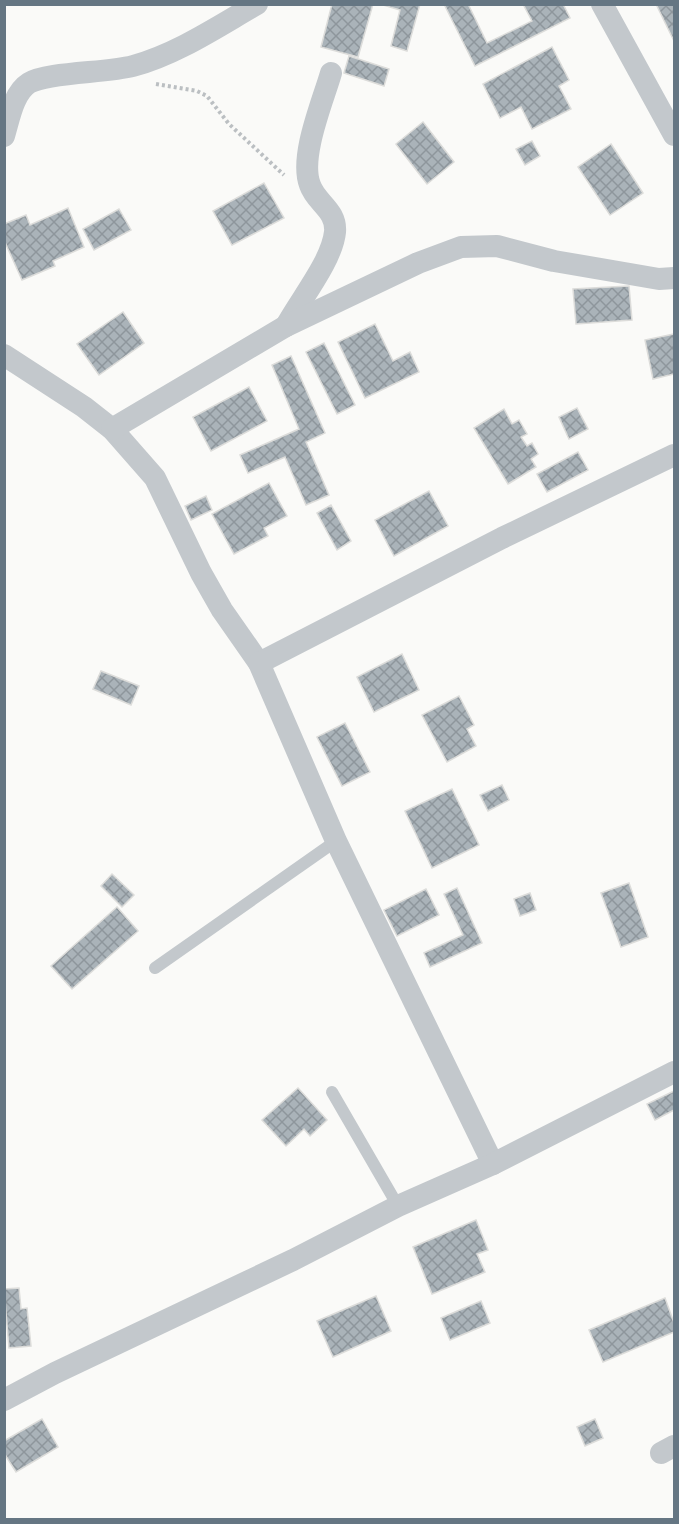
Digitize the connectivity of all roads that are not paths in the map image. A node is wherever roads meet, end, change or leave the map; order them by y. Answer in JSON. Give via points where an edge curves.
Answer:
{"nodes":[{"id":1,"x":257,"y":4,"type":"edge"},
{"id":2,"x":602,"y":4,"type":"edge"},
{"id":3,"x":331,"y":73,"type":"dead end"},
{"id":4,"x":675,"y":135,"type":"edge"},
{"id":5,"x":4,"y":136,"type":"edge"},
{"id":6,"x":675,"y":278,"type":"edge"},
{"id":7,"x":286,"y":326,"type":"junction"},
{"id":8,"x":4,"y":355,"type":"edge"},
{"id":9,"x":112,"y":429,"type":"junction"},
{"id":10,"x":675,"y":455,"type":"edge"},
{"id":11,"x":259,"y":663,"type":"junction"},
{"id":12,"x":336,"y":841,"type":"junction"},
{"id":13,"x":155,"y":968,"type":"dead end"},
{"id":14,"x":675,"y":1072,"type":"edge"},
{"id":15,"x":332,"y":1092,"type":"dead end"},
{"id":16,"x":493,"y":1164,"type":"junction"},
{"id":17,"x":398,"y":1206,"type":"junction"},
{"id":18,"x":4,"y":1400,"type":"edge"}],
"edges":[{"from":1,"to":5,"type":"street","via":[[155,58],[109,72],[48,77],[27,84],[15,100]]},
{"from":2,"to":4,"type":"street"},
{"from":3,"to":7,"type":"street","via":[[306,164],[309,184],[328,208],[335,231],[326,257]]},
{"from":6,"to":7,"type":"street","via":[[659,279],[554,261],[497,246],[461,247],[418,262]]},
{"from":7,"to":9,"type":"street"},
{"from":8,"to":9,"type":"street","via":[[84,406]]},
{"from":9,"to":11,"type":"street","via":[[155,478],[201,573]]},
{"from":10,"to":11,"type":"street","via":[[502,538]]},
{"from":11,"to":12,"type":"street"},
{"from":12,"to":13,"type":"lane"},
{"from":12,"to":16,"type":"street"},
{"from":14,"to":16,"type":"street"},
{"from":15,"to":17,"type":"lane"},
{"from":16,"to":17,"type":"street"},
{"from":17,"to":18,"type":"street"}]}
